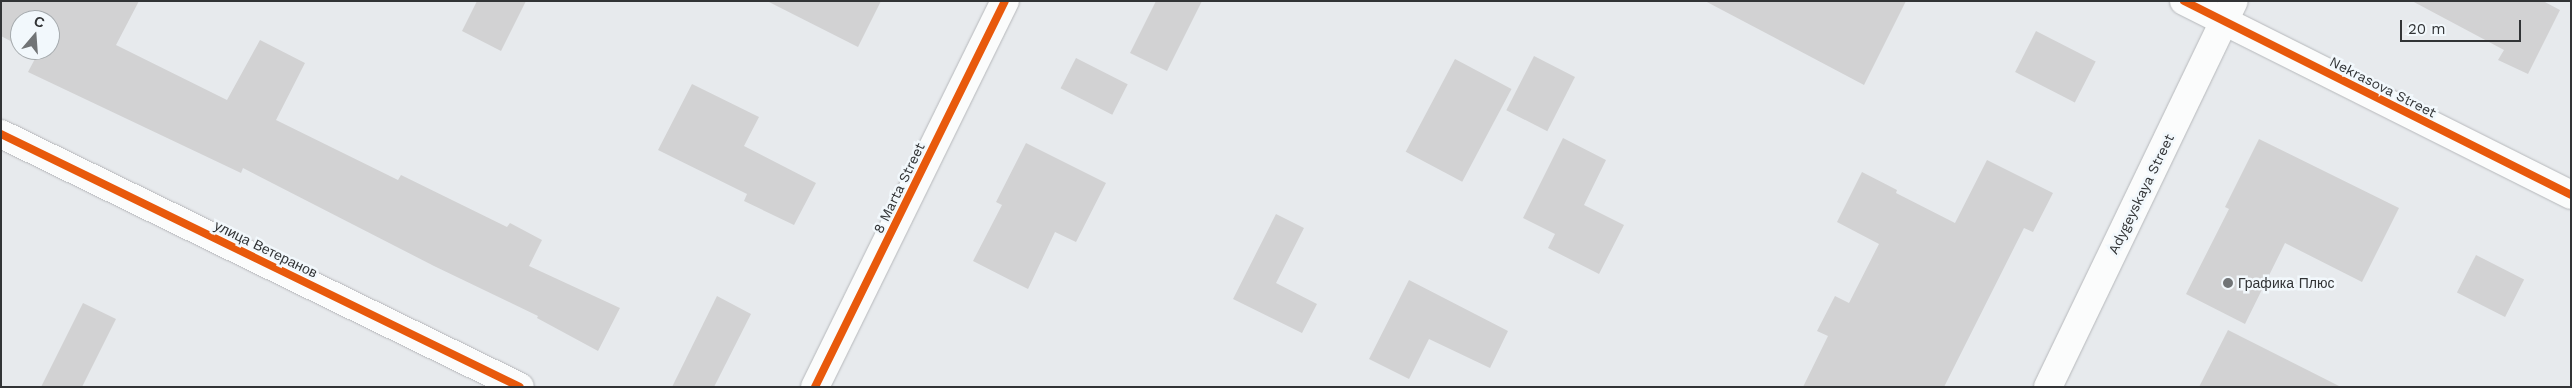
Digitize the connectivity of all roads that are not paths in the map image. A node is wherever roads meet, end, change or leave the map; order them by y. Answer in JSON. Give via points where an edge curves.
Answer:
{"nodes":[{"id":1,"x":1005,"y":1,"type":"edge"},
{"id":2,"x":2184,"y":1,"type":"edge"},
{"id":3,"x":2229,"y":11,"type":"edge"},
{"id":4,"x":1,"y":134,"type":"edge"},
{"id":5,"x":2571,"y":196,"type":"edge"},
{"id":6,"x":520,"y":387,"type":"edge"},
{"id":7,"x":815,"y":387,"type":"edge"},
{"id":8,"x":2048,"y":387,"type":"edge"}],
"edges":[{"from":1,"to":7,"type":"street","name":"8 Marta Street"},
{"from":2,"to":3,"type":"street","name":"Nekrasova Street"},
{"from":3,"to":5,"type":"street","name":"Nekrasova Street"},
{"from":3,"to":8,"type":"street","name":"Adygeyskaya Street"},
{"from":4,"to":6,"type":"street","name":"улица Ветеранов"}]}
